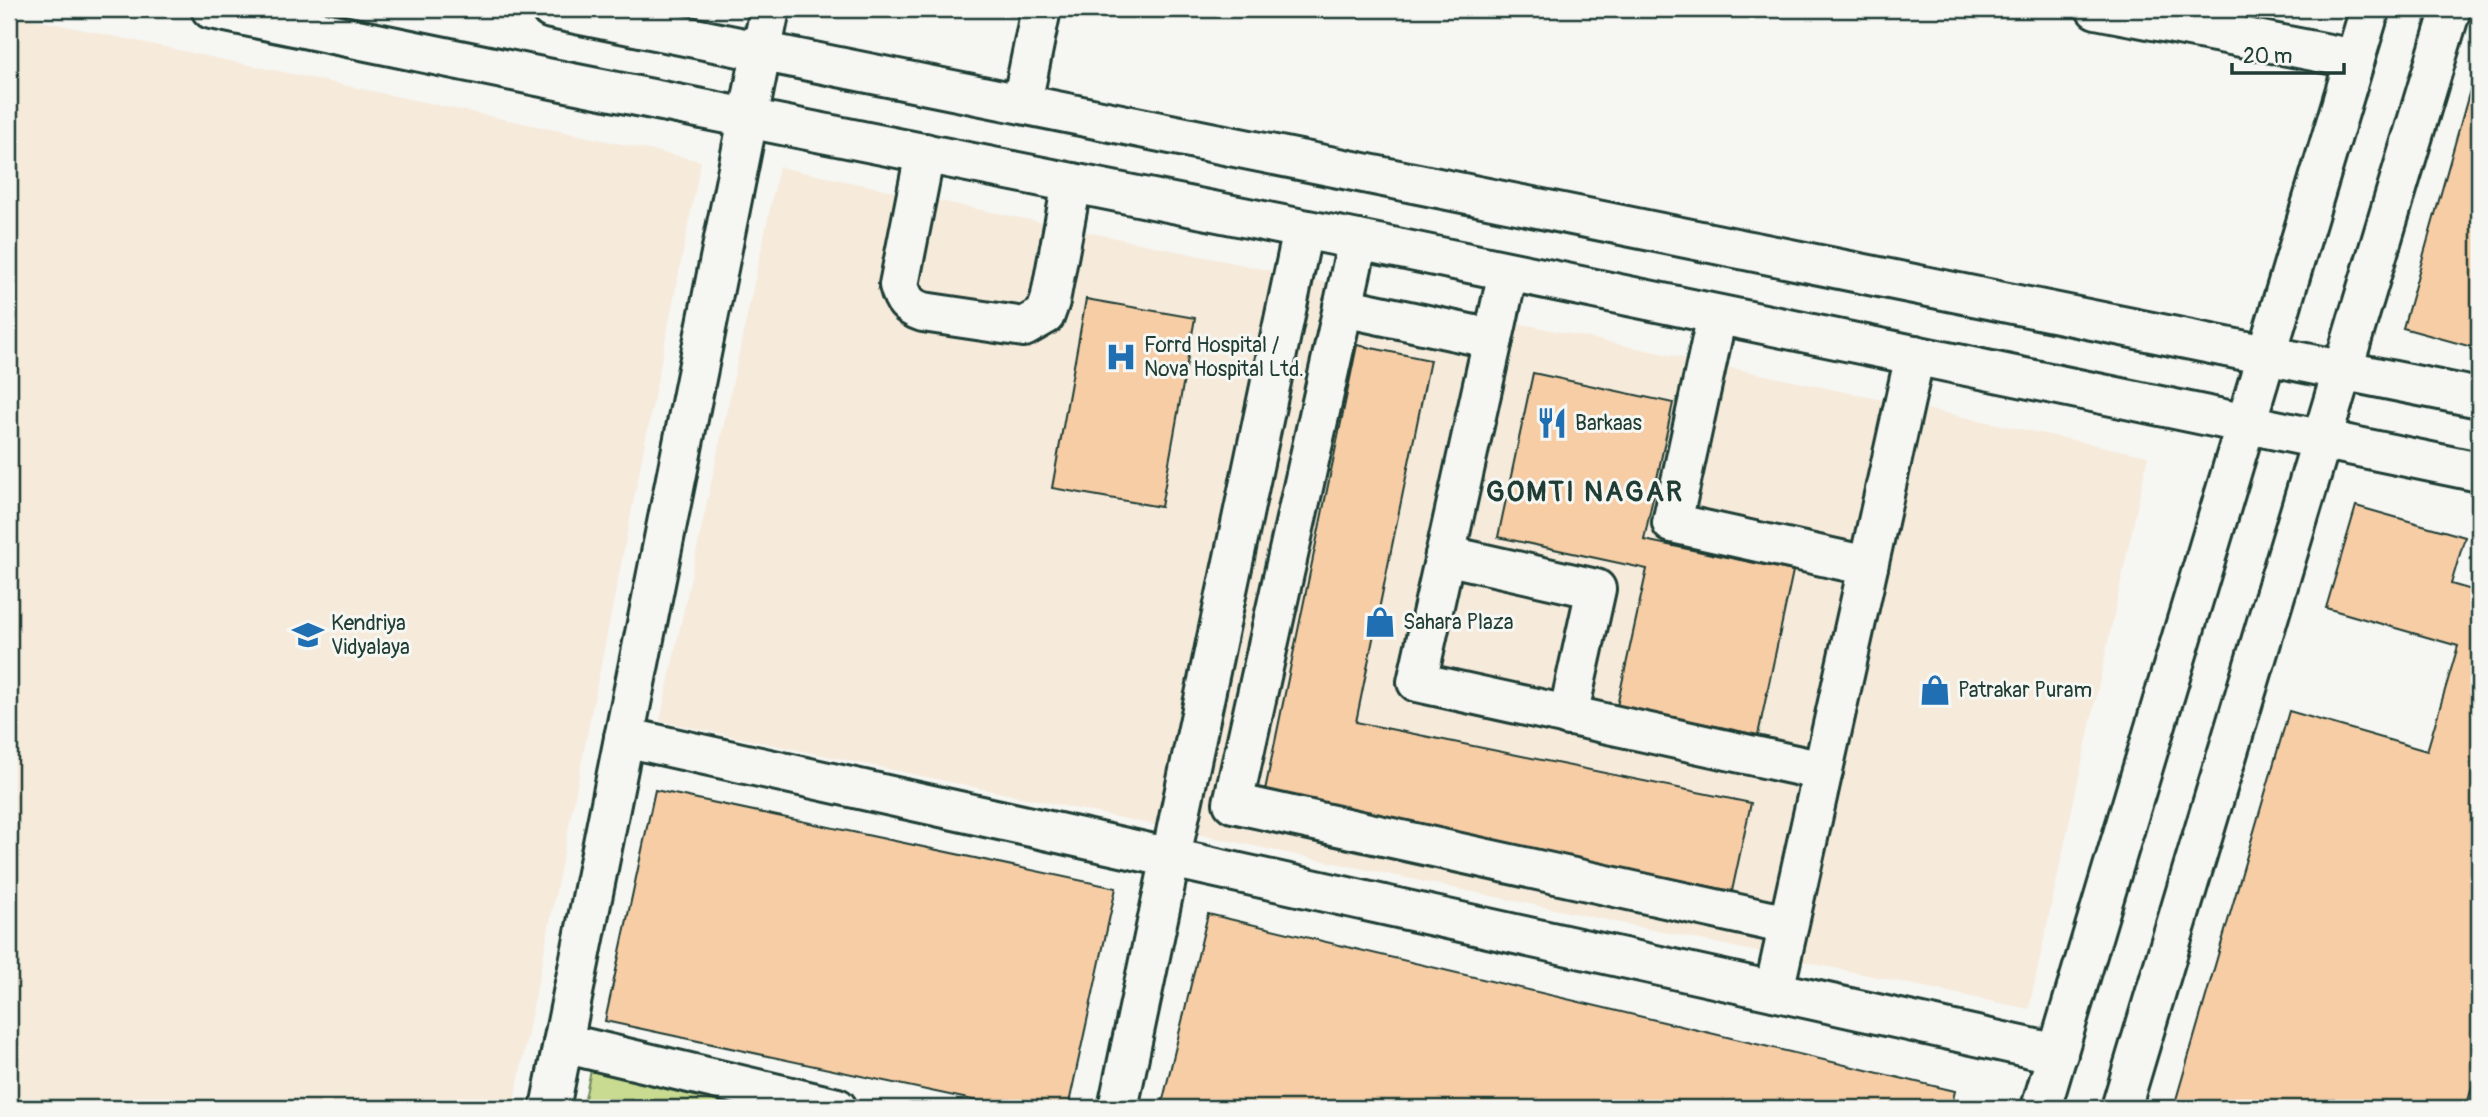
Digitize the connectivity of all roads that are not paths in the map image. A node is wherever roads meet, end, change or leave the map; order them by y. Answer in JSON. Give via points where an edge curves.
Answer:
{"nodes":[{"id":1,"x":211,"y":9,"type":"edge"},
{"id":2,"x":551,"y":9,"type":"edge"},
{"id":3,"x":770,"y":9,"type":"edge"},
{"id":4,"x":1041,"y":9,"type":"edge"},
{"id":5,"x":2096,"y":9,"type":"edge"},
{"id":6,"x":2370,"y":9,"type":"edge"},
{"id":7,"x":2451,"y":9,"type":"edge"},
{"id":8,"x":762,"y":51,"type":"junction"},
{"id":9,"x":2355,"y":60,"type":"junction"},
{"id":10,"x":1022,"y":103,"type":"junction"},
{"id":11,"x":748,"y":119,"type":"junction"},
{"id":12,"x":925,"y":153,"type":"junction"},
{"id":13,"x":1072,"y":183,"type":"junction"},
{"id":14,"x":1303,"y":230,"type":"junction"},
{"id":15,"x":1358,"y":240,"type":"junction"},
{"id":16,"x":1508,"y":272,"type":"junction"},
{"id":17,"x":1343,"y":307,"type":"junction"},
{"id":18,"x":1717,"y":315,"type":"junction"},
{"id":19,"x":1493,"y":340,"type":"junction"},
{"id":20,"x":2267,"y":354,"type":"junction"},
{"id":21,"x":1916,"y":355,"type":"junction"},
{"id":22,"x":2343,"y":370,"type":"junction"},
{"id":23,"x":2479,"y":398,"type":"edge"},
{"id":24,"x":2246,"y":423,"type":"junction"},
{"id":25,"x":2322,"y":439,"type":"junction"},
{"id":26,"x":2479,"y":472,"type":"edge"},
{"id":27,"x":1445,"y":555,"type":"junction"},
{"id":28,"x":1868,"y":566,"type":"junction"},
{"id":29,"x":1568,"y":716,"type":"junction"},
{"id":30,"x":624,"y":737,"type":"junction"},
{"id":31,"x":1823,"y":771,"type":"junction"},
{"id":32,"x":1171,"y":858,"type":"junction"},
{"id":33,"x":1788,"y":925,"type":"junction"},
{"id":34,"x":1774,"y":991,"type":"junction"},
{"id":35,"x":563,"y":1043,"type":"junction"},
{"id":36,"x":2058,"y":1054,"type":"junction"},
{"id":37,"x":784,"y":1103,"type":"edge"},
{"id":38,"x":550,"y":1108,"type":"edge"},
{"id":39,"x":837,"y":1108,"type":"edge"},
{"id":40,"x":1118,"y":1108,"type":"edge"},
{"id":41,"x":2041,"y":1108,"type":"edge"},
{"id":42,"x":2121,"y":1108,"type":"edge"}],
"edges":[{"from":1,"to":11,"type":"street"},
{"from":2,"to":8,"type":"street"},
{"from":3,"to":8,"type":"street"},
{"from":4,"to":10,"type":"street"},
{"from":5,"to":9,"type":"street"},
{"from":6,"to":9,"type":"street"},
{"from":7,"to":22,"type":"street"},
{"from":8,"to":10,"type":"street"},
{"from":8,"to":11,"type":"street"},
{"from":9,"to":20,"type":"street"},
{"from":10,"to":20,"type":"street"},
{"from":11,"to":12,"type":"street"},
{"from":11,"to":30,"type":"street"},
{"from":12,"to":13,"type":"street"},
{"from":12,"to":13,"type":"street","via":[[899,285],[910,307],[923,312],[1024,327],[1045,315]]},
{"from":13,"to":14,"type":"street"},
{"from":14,"to":15,"type":"street"},
{"from":14,"to":32,"type":"street"},
{"from":15,"to":16,"type":"street"},
{"from":15,"to":17,"type":"street"},
{"from":16,"to":18,"type":"street"},
{"from":16,"to":19,"type":"street"},
{"from":17,"to":19,"type":"street"},
{"from":17,"to":33,"type":"street","via":[[1233,803]]},
{"from":18,"to":21,"type":"street"},
{"from":18,"to":28,"type":"street","via":[[1672,523]]},
{"from":19,"to":27,"type":"street"},
{"from":20,"to":22,"type":"street"},
{"from":20,"to":24,"type":"street"},
{"from":21,"to":24,"type":"street"},
{"from":21,"to":28,"type":"street"},
{"from":22,"to":23,"type":"street"},
{"from":22,"to":25,"type":"street"},
{"from":24,"to":25,"type":"street"},
{"from":24,"to":36,"type":"street"},
{"from":25,"to":26,"type":"street"},
{"from":25,"to":42,"type":"street"},
{"from":27,"to":29,"type":"street","via":[[1596,589]]},
{"from":27,"to":29,"type":"street","via":[[1417,682]]},
{"from":28,"to":31,"type":"street"},
{"from":29,"to":31,"type":"street"},
{"from":30,"to":32,"type":"street"},
{"from":30,"to":35,"type":"street"},
{"from":31,"to":33,"type":"street"},
{"from":32,"to":34,"type":"street"},
{"from":32,"to":40,"type":"street"},
{"from":33,"to":34,"type":"street"},
{"from":34,"to":36,"type":"street"},
{"from":35,"to":37,"type":"street"},
{"from":35,"to":38,"type":"street"},
{"from":36,"to":41,"type":"street"},
{"from":37,"to":39,"type":"street"}]}
